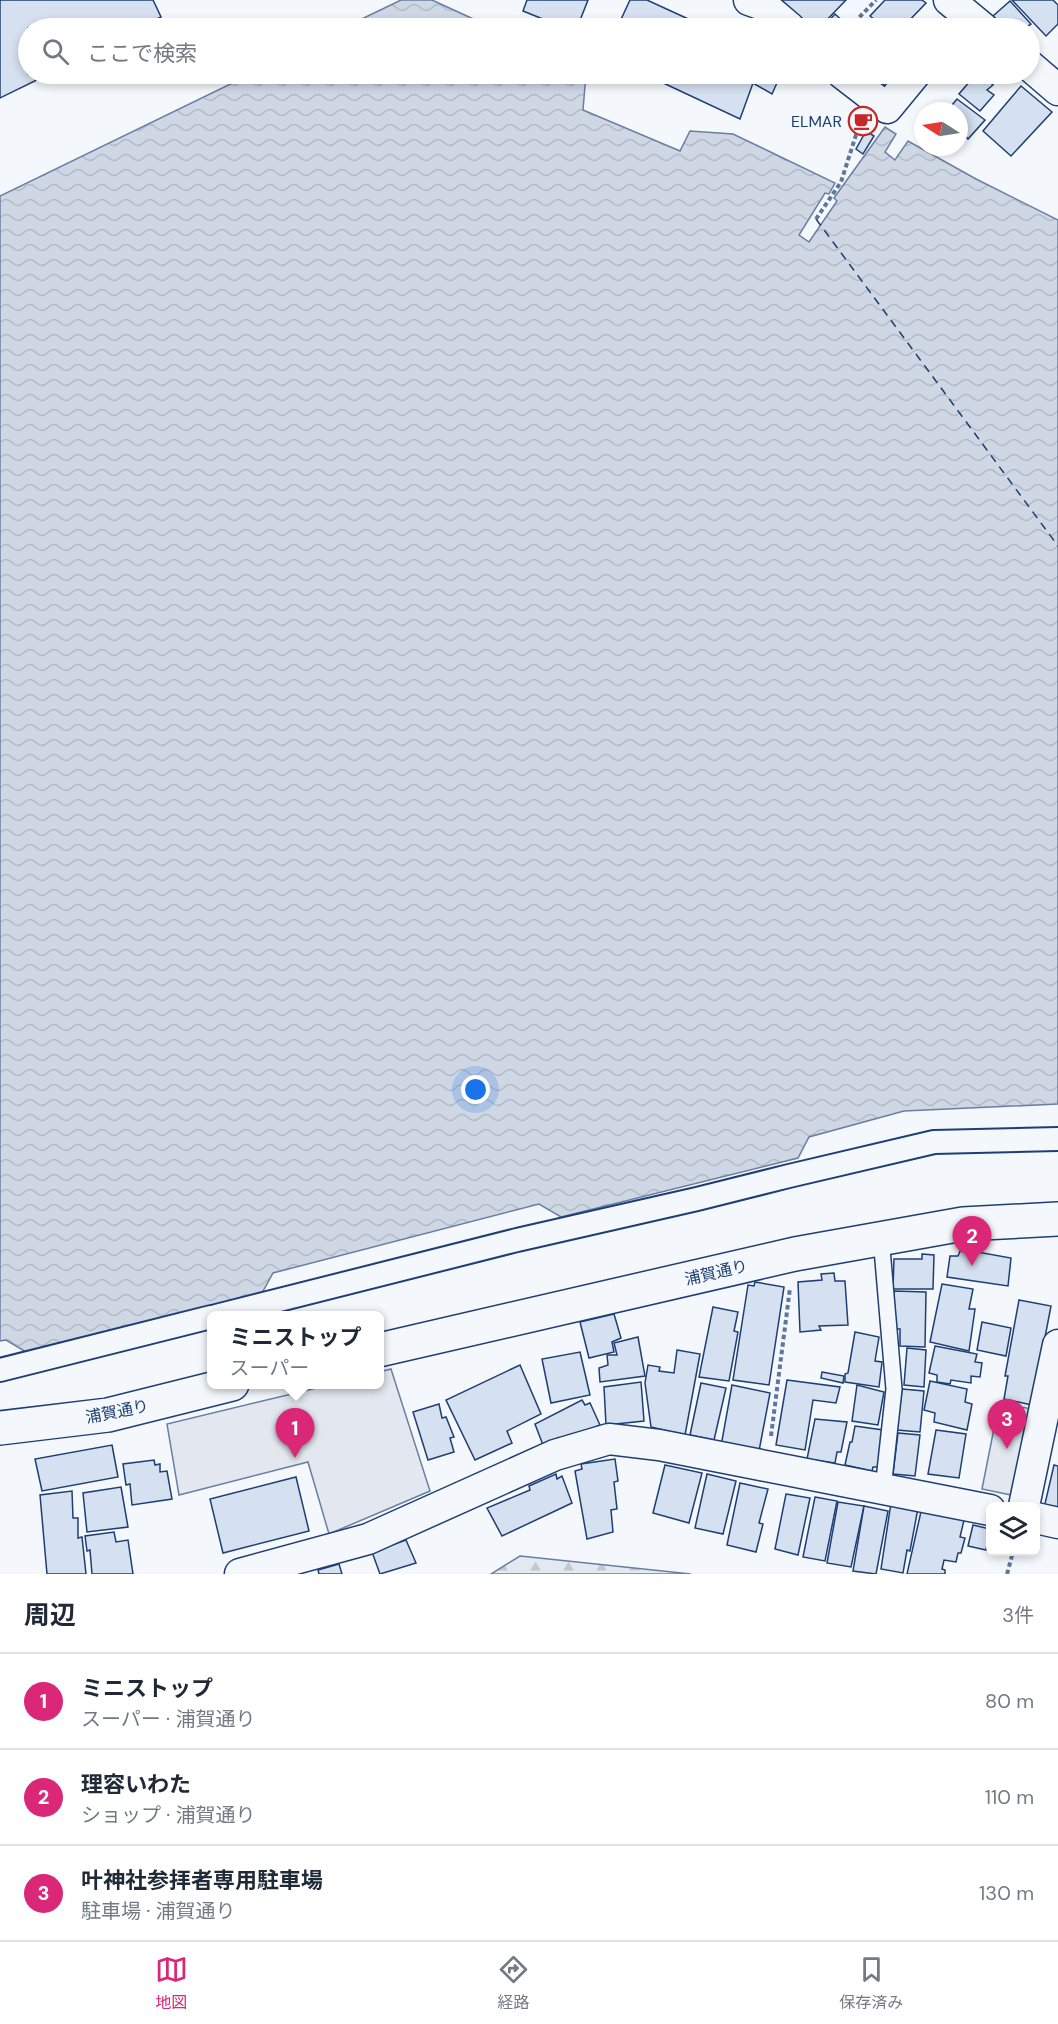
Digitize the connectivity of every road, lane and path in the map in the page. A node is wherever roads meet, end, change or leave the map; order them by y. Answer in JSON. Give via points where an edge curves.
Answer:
{"nodes":[{"id":1,"x":749,"y":0,"type":"edge"},
{"id":2,"x":876,"y":0,"type":"edge"},
{"id":3,"x":778,"y":18,"type":"edge"},
{"id":4,"x":859,"y":18,"type":"edge"},
{"id":5,"x":1040,"y":75,"type":"edge"},
{"id":6,"x":856,"y":84,"type":"edge"},
{"id":7,"x":907,"y":84,"type":"edge"},
{"id":8,"x":1058,"y":90,"type":"edge"},
{"id":9,"x":887,"y":108,"type":"junction"},
{"id":10,"x":816,"y":219,"type":"dead end"},
{"id":11,"x":1058,"y":1139,"type":"edge"},
{"id":12,"x":1058,"y":1219,"type":"edge"},
{"id":13,"x":880,"y":1238,"type":"junction"},
{"id":14,"x":795,"y":1254,"type":"junction"},
{"id":15,"x":236,"y":1311,"type":"edge"},
{"id":16,"x":207,"y":1318,"type":"edge"},
{"id":17,"x":1058,"y":1345,"type":"edge"},
{"id":18,"x":384,"y":1349,"type":"edge"},
{"id":19,"x":0,"y":1370,"type":"edge"},
{"id":20,"x":212,"y":1389,"type":"edge"},
{"id":21,"x":0,"y":1428,"type":"edge"},
{"id":22,"x":767,"y":1466,"type":"junction"},
{"id":23,"x":883,"y":1489,"type":"junction"},
{"id":24,"x":1025,"y":1502,"type":"edge"},
{"id":25,"x":986,"y":1509,"type":"edge"},
{"id":26,"x":1040,"y":1519,"type":"edge"},
{"id":27,"x":1058,"y":1523,"type":"edge"},
{"id":28,"x":1012,"y":1556,"type":"edge"},
{"id":29,"x":240,"y":1574,"type":"edge"},
{"id":30,"x":1007,"y":1574,"type":"edge"}],
"edges":[{"from":1,"to":3,"type":"street","via":[[763,5]]},
{"from":2,"to":4,"type":"path"},
{"from":5,"to":8,"type":"street"},
{"from":6,"to":9,"type":"street"},
{"from":7,"to":9,"type":"street"},
{"from":9,"to":10,"type":"path","via":[[856,135],[841,182]]},
{"from":11,"to":15,"type":"street","via":[[934,1142]]},
{"from":12,"to":13,"type":"main road","name":"浦賀通り","via":[[963,1224]]},
{"from":13,"to":14,"type":"main road","name":"浦賀通り"},
{"from":13,"to":23,"type":"lane","via":[[894,1389]]},
{"from":14,"to":18,"type":"main road","name":"浦賀通り"},
{"from":14,"to":22,"type":"path"},
{"from":16,"to":19,"type":"street"},
{"from":17,"to":24,"type":"street"},
{"from":20,"to":21,"type":"main road","name":"浦賀通り","via":[[108,1415]]},
{"from":22,"to":23,"type":"street"},
{"from":22,"to":29,"type":"street","via":[[609,1439],[555,1455],[368,1539]]},
{"from":23,"to":25,"type":"street"},
{"from":26,"to":27,"type":"street"},
{"from":28,"to":30,"type":"path"}]}
